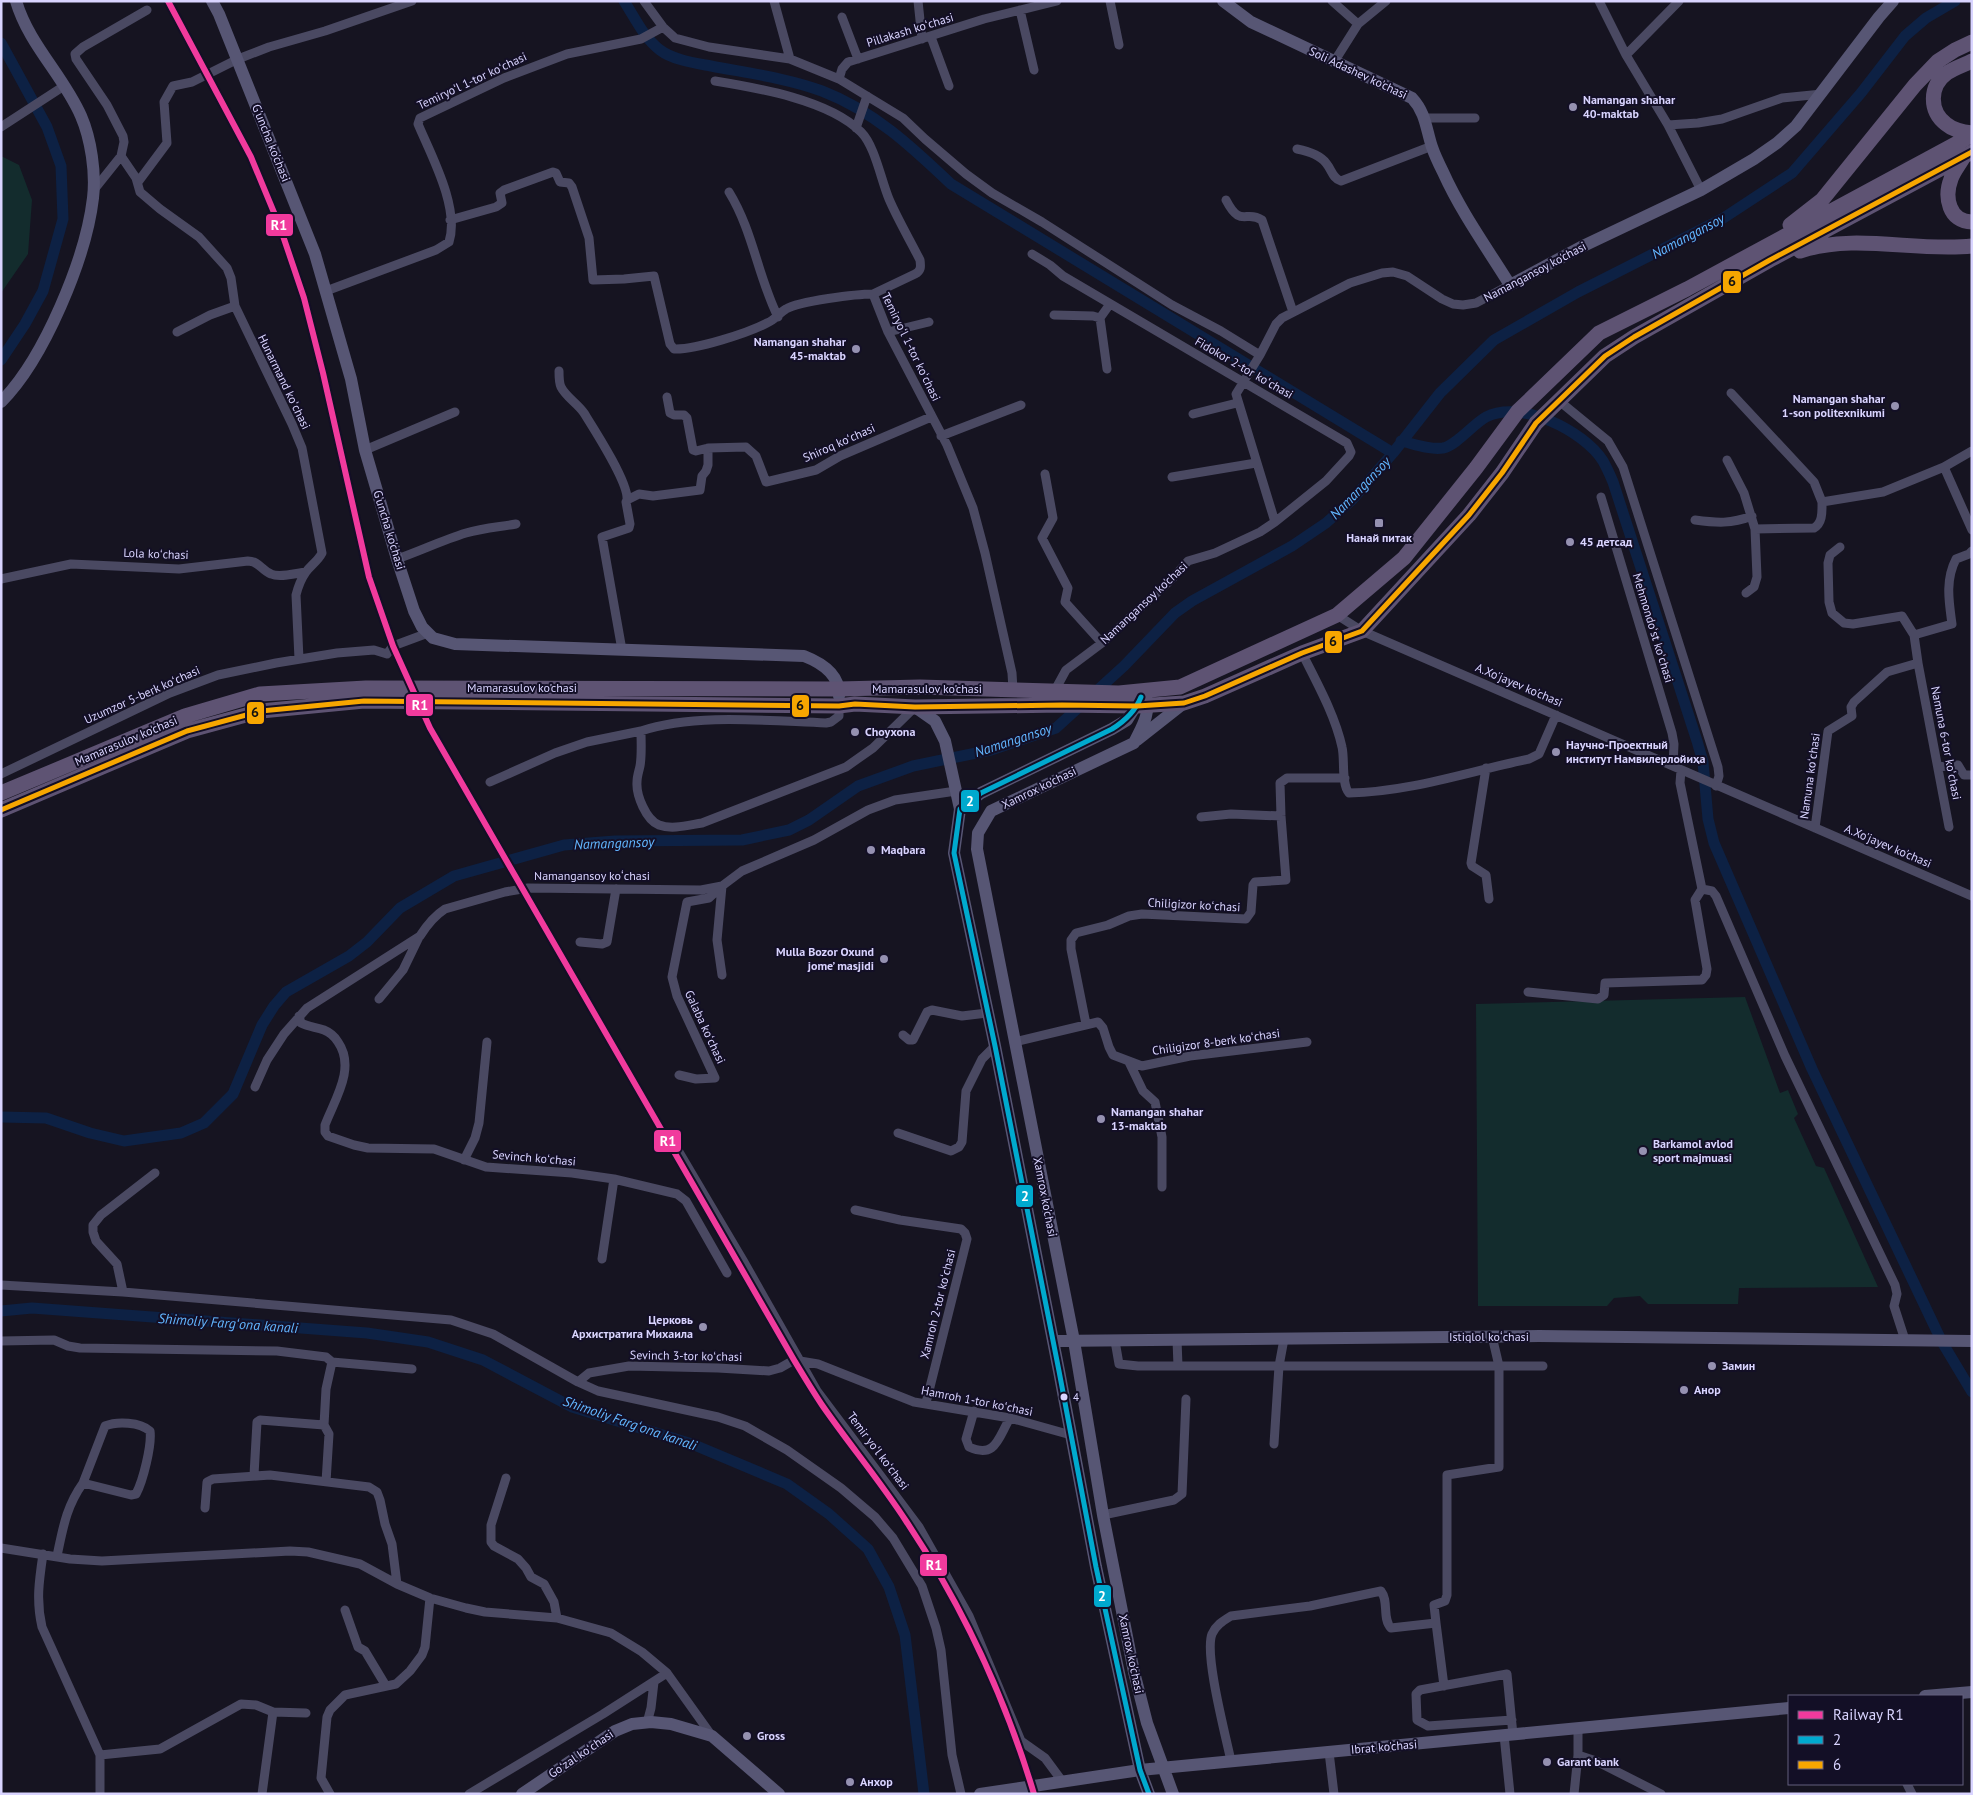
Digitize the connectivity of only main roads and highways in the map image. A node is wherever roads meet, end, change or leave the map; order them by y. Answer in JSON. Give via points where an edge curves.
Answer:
{"nodes":[{"id":1,"x":16,"y":1,"type":"edge"},
{"id":2,"x":212,"y":1,"type":"edge"},
{"id":3,"x":1223,"y":1,"type":"edge"},
{"id":4,"x":1893,"y":1,"type":"edge"},
{"id":5,"x":1972,"y":42,"type":"edge"},
{"id":6,"x":1972,"y":61,"type":"edge"},
{"id":7,"x":1972,"y":134,"type":"edge"},
{"id":8,"x":1968,"y":154,"type":"edge"},
{"id":9,"x":1972,"y":222,"type":"edge"},
{"id":10,"x":1972,"y":246,"type":"edge"},
{"id":11,"x":1766,"y":254,"type":"junction"},
{"id":12,"x":1510,"y":285,"type":"joint"},
{"id":13,"x":1,"y":402,"type":"edge"},
{"id":14,"x":839,"y":690,"type":"junction"},
{"id":15,"x":1144,"y":690,"type":"junction"},
{"id":16,"x":1060,"y":696,"type":"junction"},
{"id":17,"x":1119,"y":699,"type":"junction"},
{"id":18,"x":1184,"y":703,"type":"junction"},
{"id":19,"x":1143,"y":705,"type":"junction"},
{"id":20,"x":839,"y":706,"type":"junction"},
{"id":21,"x":915,"y":707,"type":"junction"},
{"id":22,"x":1134,"y":743,"type":"junction"},
{"id":23,"x":1,"y":793,"type":"edge"},
{"id":24,"x":960,"y":809,"type":"junction"},
{"id":25,"x":1,"y":810,"type":"edge"},
{"id":26,"x":1053,"y":1341,"type":"junction"},
{"id":27,"x":1074,"y":1341,"type":"junction"},
{"id":28,"x":1966,"y":1341,"type":"edge"},
{"id":29,"x":1972,"y":1692,"type":"edge"},
{"id":30,"x":1937,"y":1695,"type":"edge"},
{"id":31,"x":1788,"y":1708,"type":"edge"},
{"id":32,"x":1163,"y":1768,"type":"junction"},
{"id":33,"x":1140,"y":1770,"type":"junction"},
{"id":34,"x":1055,"y":1785,"type":"edge"},
{"id":35,"x":776,"y":1791,"type":"edge"},
{"id":36,"x":522,"y":1794,"type":"edge"},
{"id":37,"x":786,"y":1794,"type":"edge"},
{"id":38,"x":980,"y":1794,"type":"edge"},
{"id":39,"x":1149,"y":1794,"type":"edge"},
{"id":40,"x":1173,"y":1794,"type":"edge"}],
"edges":[{"from":1,"to":13,"type":"main road","via":[[33,40],[82,117],[90,141],[93,191],[77,265],[63,300],[28,370]]},
{"from":2,"to":14,"type":"main road","name":"G'uncha ko'chasi","via":[[315,254],[351,379],[365,450],[397,559],[422,627],[433,638],[455,644],[804,656],[831,672]]},
{"from":3,"to":12,"type":"main road","name":"Soli Adashev ko'chasi","via":[[1252,22],[1412,98],[1425,118],[1432,146],[1458,201]]},
{"from":4,"to":12,"type":"main road","name":"Namangansoy ko'chasi","via":[[1796,126],[1776,143],[1701,190]]},
{"from":5,"to":11,"type":"main road","via":[[1938,60],[1822,200],[1779,233]]},
{"from":6,"to":7,"type":"main road","via":[[1947,73],[1933,93],[1937,113],[1946,125]]},
{"from":7,"to":11,"type":"main road"},
{"from":8,"to":9,"type":"main road","via":[[1951,178],[1948,192],[1954,215]]},
{"from":8,"to":11,"type":"main road"},
{"from":10,"to":11,"type":"main road","via":[[1954,248],[1862,241]]},
{"from":11,"to":15,"type":"main road","via":[[1600,332],[1518,411],[1404,558],[1337,615],[1180,686]]},
{"from":11,"to":18,"type":"main road","via":[[1605,356],[1536,422],[1469,515],[1362,631]]},
{"from":14,"to":16,"type":"main road","name":"Mamarasulov ko'chasi","via":[[920,687],[1013,690]]},
{"from":14,"to":20,"type":"main road"},
{"from":14,"to":23,"type":"main road","name":"Mamarasulov ko'chasi","via":[[366,688],[260,694],[185,716]]},
{"from":15,"to":17,"type":"main road"},
{"from":15,"to":19,"type":"main road"},
{"from":16,"to":17,"type":"main road"},
{"from":16,"to":21,"type":"main road","name":"Mamarasulov ko'chasi"},
{"from":17,"to":19,"type":"main road"},
{"from":18,"to":19,"type":"main road"},
{"from":18,"to":22,"type":"main road","name":"Xamrox ko'chasi"},
{"from":19,"to":22,"type":"main road","via":[[1145,721]]},
{"from":19,"to":24,"type":"main road","via":[[1112,729],[981,793]]},
{"from":20,"to":21,"type":"main road","name":"Mamarasulov ko'chasi"},
{"from":20,"to":25,"type":"main road","name":"Mamarasulov ko'chasi","via":[[364,701],[261,710],[187,731]]},
{"from":21,"to":24,"type":"main road","via":[[935,721],[945,741]]},
{"from":22,"to":27,"type":"main road","name":"Xamrox ko'chasi","via":[[991,812],[978,833],[977,849]]},
{"from":24,"to":26,"type":"main road","via":[[954,853]]},
{"from":26,"to":27,"type":"main road","name":"Istiqlol koʻchasi"},
{"from":26,"to":33,"type":"main road","via":[[1096,1567]]},
{"from":27,"to":28,"type":"main road","name":"Istiqlol koʻchasi","via":[[1492,1336]]},
{"from":27,"to":32,"type":"main road","name":"Xamrox ko'chasi","via":[[1134,1672],[1147,1724]]},
{"from":29,"to":30,"type":"main road"},
{"from":31,"to":32,"type":"main road","name":"Ibrat ko'chasi"},
{"from":32,"to":33,"type":"main road","name":"Ibrat ko'chasi"},
{"from":32,"to":40,"type":"main road","name":"Xamrox ko'chasi"},
{"from":33,"to":34,"type":"main road","name":"Ibrat ko'chasi"},
{"from":33,"to":39,"type":"main road"},
{"from":34,"to":38,"type":"main road","name":"Ibrat ko'chasi"},
{"from":35,"to":36,"type":"main road","name":"Goʻzal koʻchasi","via":[[712,1736],[671,1724],[647,1722],[615,1731]]},
{"from":35,"to":37,"type":"main road","name":"Goʻzal koʻchasi"}]}
